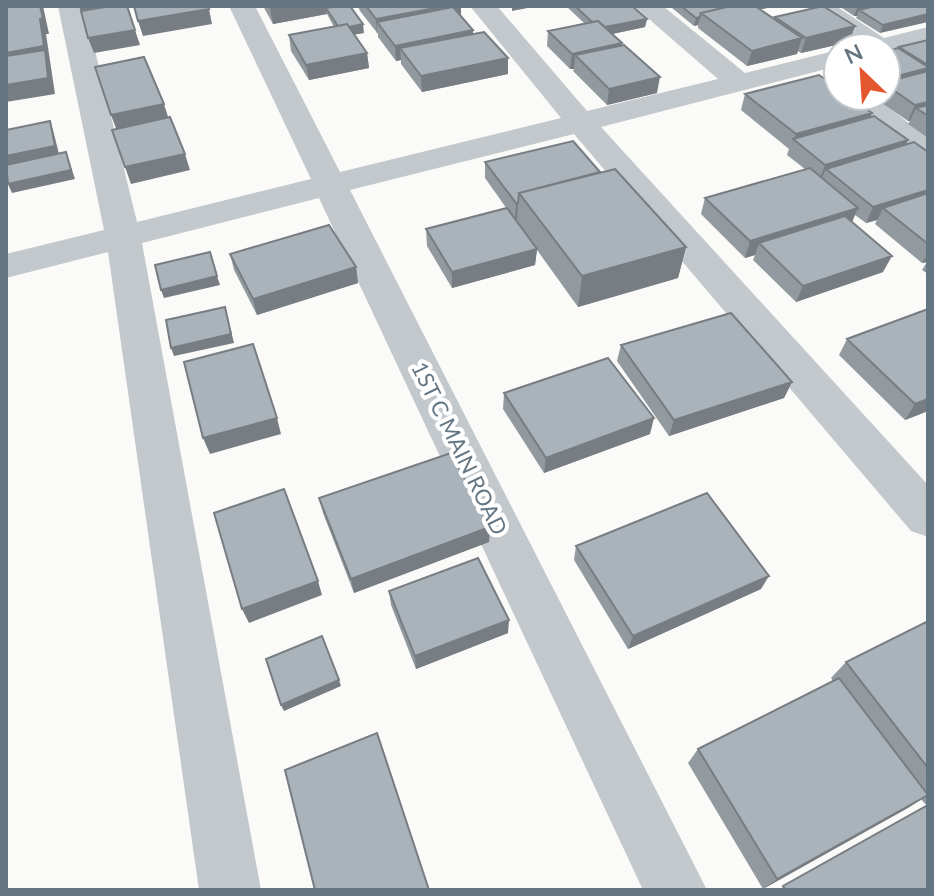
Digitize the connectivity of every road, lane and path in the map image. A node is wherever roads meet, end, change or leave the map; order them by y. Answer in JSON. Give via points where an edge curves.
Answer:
{"nodes":[{"id":1,"x":71,"y":6,"type":"edge"},
{"id":2,"x":242,"y":6,"type":"edge"},
{"id":3,"x":483,"y":6,"type":"edge"},
{"id":4,"x":647,"y":6,"type":"edge"},
{"id":5,"x":819,"y":6,"type":"edge"},
{"id":6,"x":856,"y":32,"type":"edge"},
{"id":7,"x":928,"y":35,"type":"edge"},
{"id":8,"x":902,"y":42,"type":"edge"},
{"id":9,"x":822,"y":69,"type":"edge"},
{"id":10,"x":739,"y":82,"type":"junction"},
{"id":11,"x":876,"y":112,"type":"edge"},
{"id":12,"x":580,"y":122,"type":"junction"},
{"id":13,"x":928,"y":153,"type":"edge"},
{"id":14,"x":332,"y":184,"type":"junction"},
{"id":15,"x":123,"y":236,"type":"junction"},
{"id":16,"x":6,"y":266,"type":"edge"},
{"id":17,"x":928,"y":517,"type":"edge"},
{"id":18,"x":230,"y":890,"type":"edge"},
{"id":19,"x":676,"y":890,"type":"edge"}],
"edges":[{"from":1,"to":15,"type":"street"},
{"from":2,"to":14,"type":"street","name":"1ST C MAIN ROAD"},
{"from":3,"to":12,"type":"street"},
{"from":4,"to":10,"type":"street"},
{"from":5,"to":6,"type":"street"},
{"from":7,"to":8,"type":"street"},
{"from":9,"to":10,"type":"street"},
{"from":10,"to":12,"type":"street"},
{"from":11,"to":13,"type":"street"},
{"from":12,"to":14,"type":"street"},
{"from":12,"to":17,"type":"street"},
{"from":14,"to":15,"type":"street"},
{"from":14,"to":19,"type":"street","name":"1ST C MAIN ROAD"},
{"from":15,"to":16,"type":"street"},
{"from":15,"to":18,"type":"street"}]}
